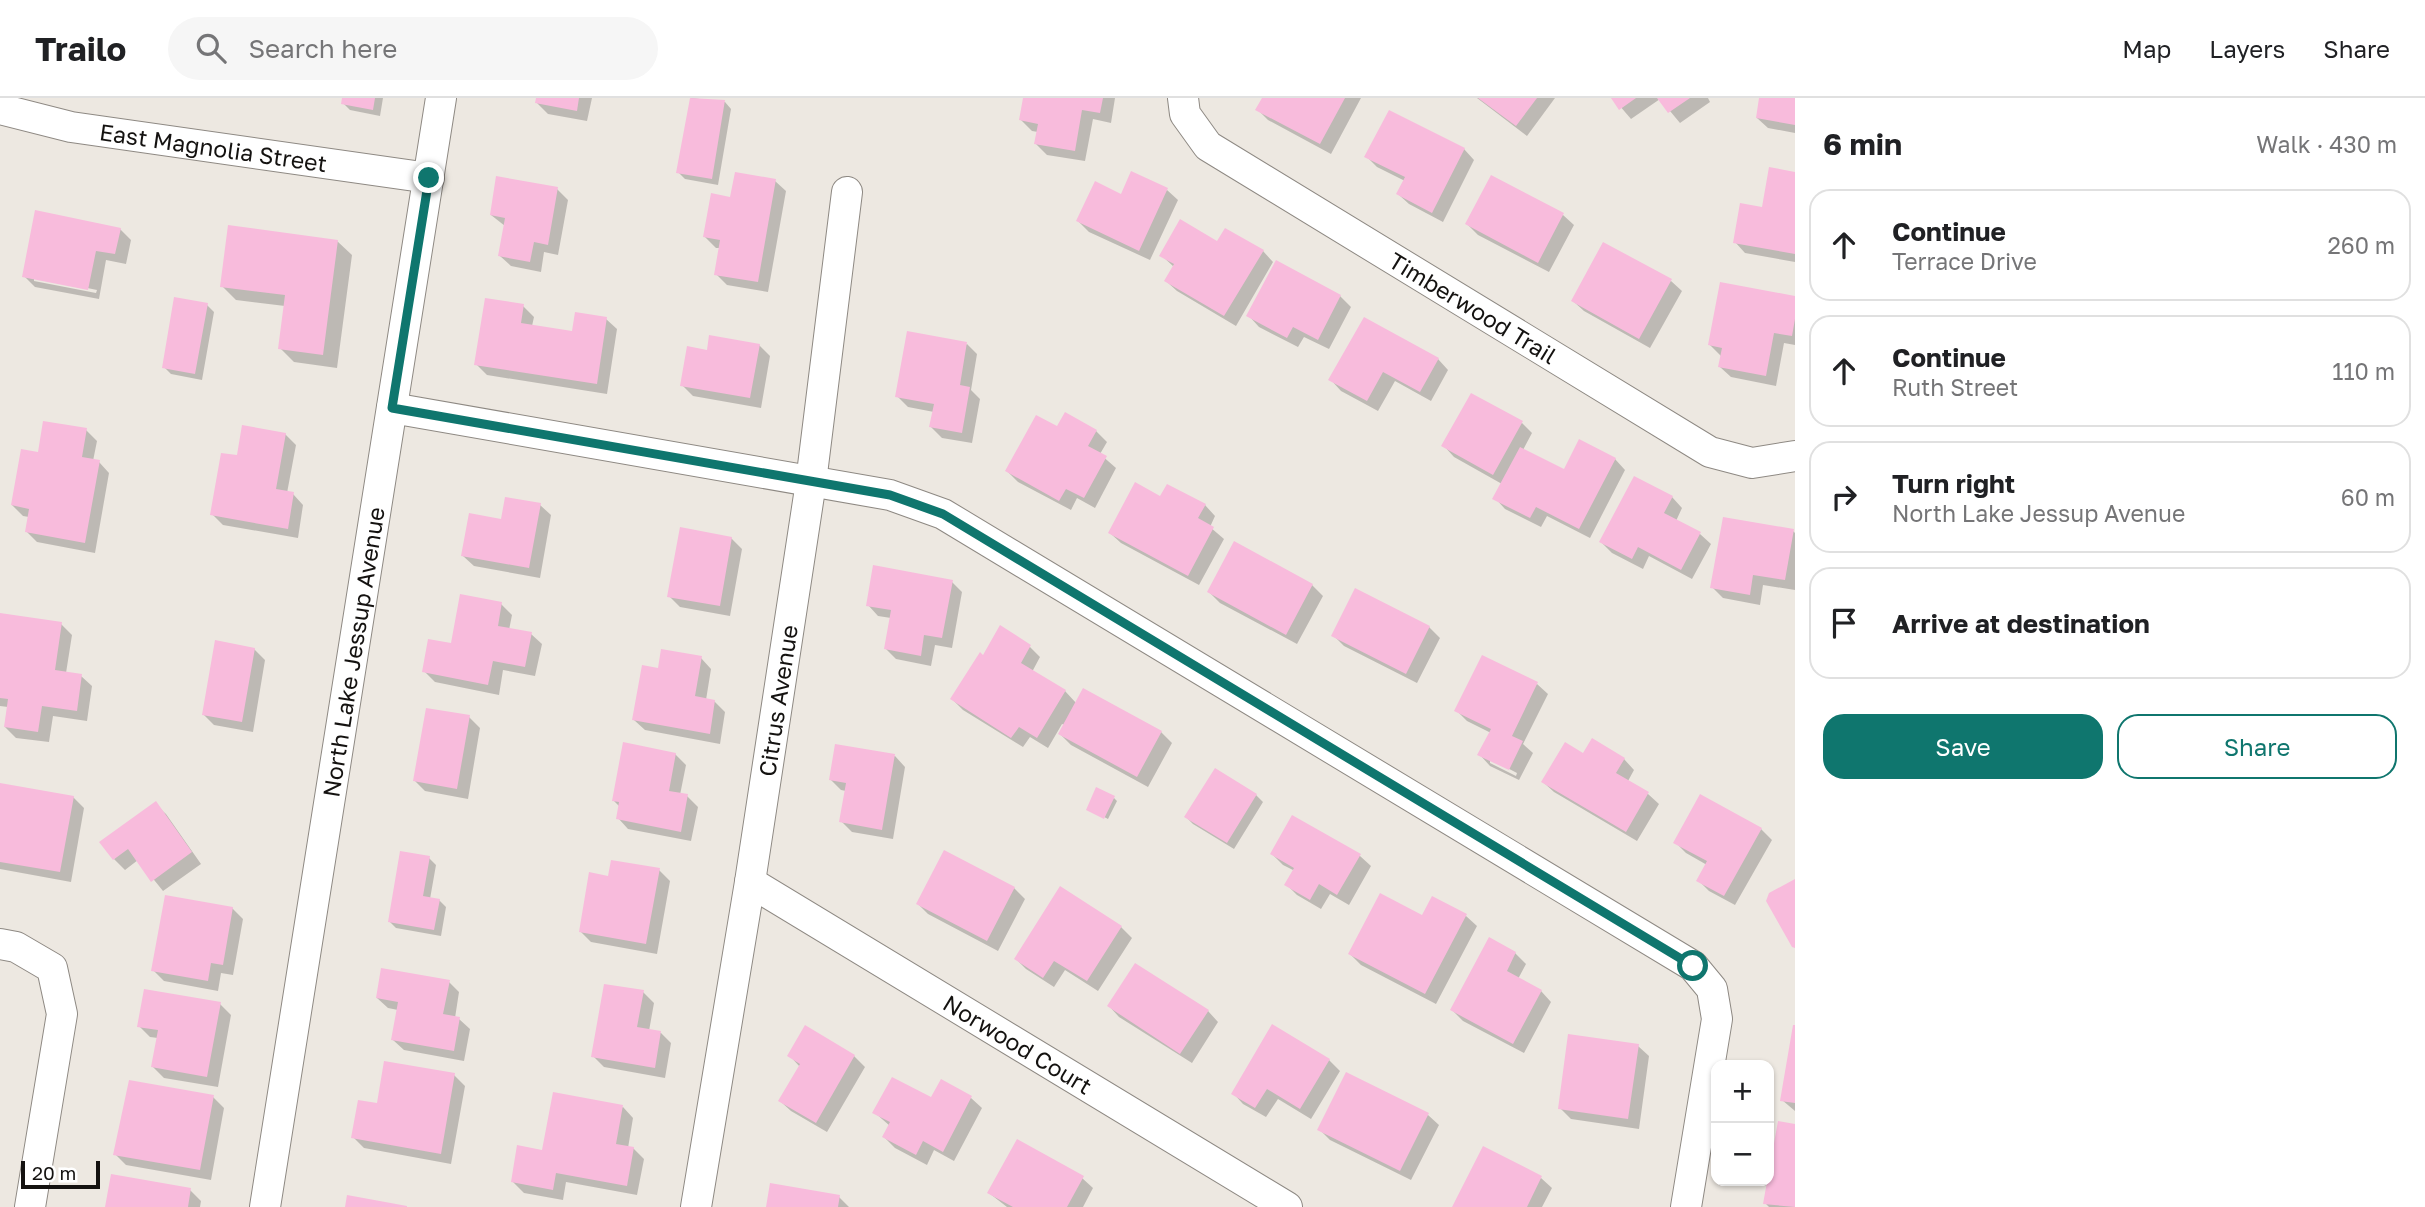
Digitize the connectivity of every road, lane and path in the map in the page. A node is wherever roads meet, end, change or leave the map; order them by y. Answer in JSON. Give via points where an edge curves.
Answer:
{"nodes":[{"id":1,"x":441,"y":98,"type":"edge"},
{"id":2,"x":1183,"y":98,"type":"edge"},
{"id":3,"x":0,"y":109,"type":"edge"},
{"id":4,"x":429,"y":178,"type":"junction"},
{"id":5,"x":848,"y":192,"type":"dead end"},
{"id":6,"x":392,"y":408,"type":"junction"},
{"id":7,"x":1795,"y":456,"type":"edge"},
{"id":8,"x":811,"y":482,"type":"junction"},
{"id":9,"x":750,"y":882,"type":"junction"},
{"id":10,"x":0,"y":944,"type":"edge"},
{"id":11,"x":30,"y":1207,"type":"edge"},
{"id":12,"x":265,"y":1207,"type":"edge"},
{"id":13,"x":696,"y":1207,"type":"edge"},
{"id":14,"x":1287,"y":1207,"type":"edge"},
{"id":15,"x":1686,"y":1207,"type":"edge"}],
"edges":[{"from":1,"to":4,"type":"street","name":"North Lake Jessup Avenue"},
{"from":2,"to":7,"type":"street","name":"Timberwood Trail","via":[[1185,114],[1208,145],[1710,452],[1752,463]]},
{"from":3,"to":4,"type":"street","name":"East Magnolia Street","via":[[71,127]]},
{"from":4,"to":6,"type":"street","name":"North Lake Jessup Avenue"},
{"from":5,"to":8,"type":"street","name":"Citrus Avenue"},
{"from":6,"to":8,"type":"street"},
{"from":6,"to":12,"type":"street","name":"North Lake Jessup Avenue"},
{"from":8,"to":9,"type":"street","name":"Citrus Avenue"},
{"from":8,"to":15,"type":"street","via":[[890,495],[943,514],[1693,966],[1712,989],[1717,1019]]},
{"from":9,"to":13,"type":"street","name":"Citrus Avenue"},
{"from":9,"to":14,"type":"street","name":"Norwood Court"},
{"from":10,"to":11,"type":"street","via":[[16,947],[52,968],[62,1014]]}]}
